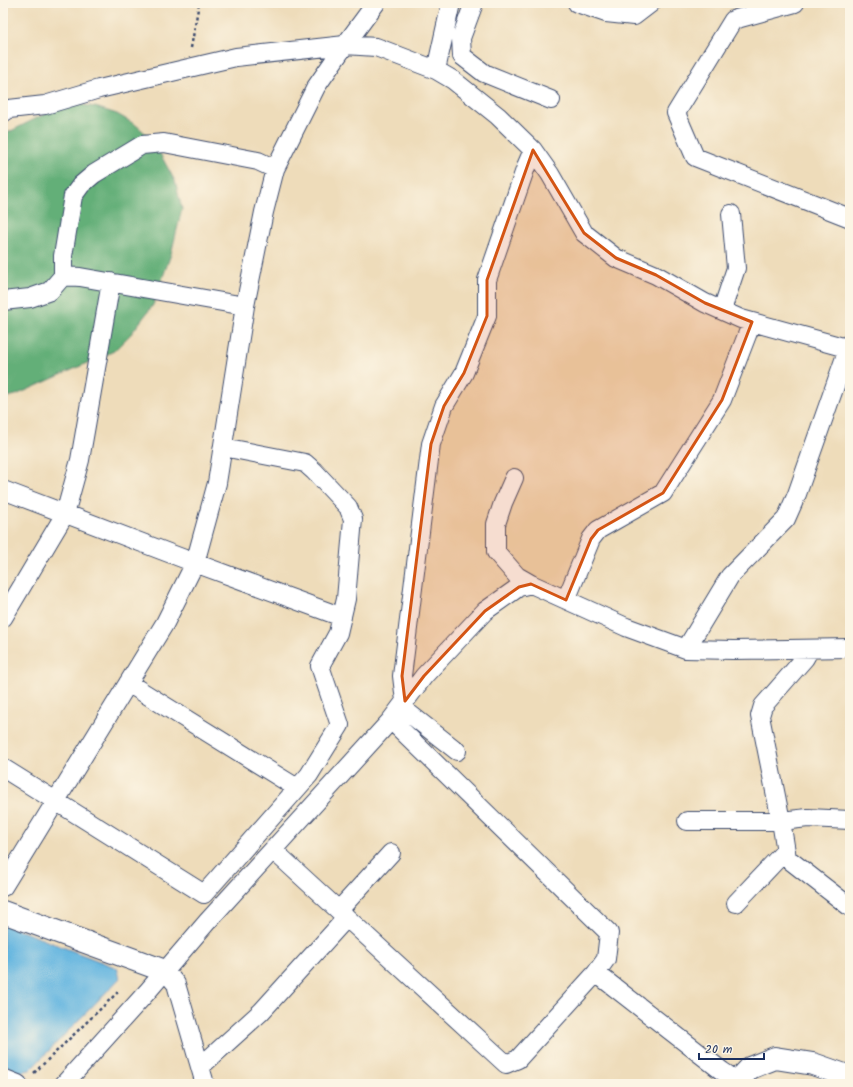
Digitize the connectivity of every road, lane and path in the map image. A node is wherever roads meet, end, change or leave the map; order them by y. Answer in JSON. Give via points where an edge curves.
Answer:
{"nodes":[{"id":1,"x":199,"y":3,"type":"edge"},
{"id":2,"x":376,"y":3,"type":"edge"},
{"id":3,"x":451,"y":3,"type":"edge"},
{"id":4,"x":474,"y":3,"type":"edge"},
{"id":5,"x":577,"y":3,"type":"edge"},
{"id":6,"x":651,"y":3,"type":"edge"},
{"id":7,"x":795,"y":3,"type":"edge"},
{"id":8,"x":345,"y":45,"type":"junction"},
{"id":9,"x":187,"y":68,"type":"junction"},
{"id":10,"x":436,"y":70,"type":"junction"},
{"id":11,"x":551,"y":100,"type":"dead end"},
{"id":12,"x":3,"y":113,"type":"edge"},
{"id":13,"x":533,"y":150,"type":"junction"},
{"id":14,"x":275,"y":169,"type":"junction"},
{"id":15,"x":731,"y":214,"type":"dead end"},
{"id":16,"x":850,"y":218,"type":"edge"},
{"id":17,"x":63,"y":276,"type":"junction"},
{"id":18,"x":111,"y":282,"type":"junction"},
{"id":19,"x":3,"y":301,"type":"edge"},
{"id":20,"x":245,"y":306,"type":"junction"},
{"id":21,"x":722,"y":310,"type":"junction"},
{"id":22,"x":752,"y":322,"type":"junction"},
{"id":23,"x":849,"y":346,"type":"edge"},
{"id":24,"x":223,"y":447,"type":"junction"},
{"id":25,"x":514,"y":478,"type":"dead end"},
{"id":26,"x":3,"y":490,"type":"edge"},
{"id":27,"x":65,"y":514,"type":"junction"},
{"id":28,"x":195,"y":563,"type":"junction"},
{"id":29,"x":531,"y":584,"type":"junction"},
{"id":30,"x":566,"y":600,"type":"junction"},
{"id":31,"x":342,"y":617,"type":"junction"},
{"id":32,"x":3,"y":618,"type":"edge"},
{"id":33,"x":850,"y":648,"type":"edge"},
{"id":34,"x":686,"y":649,"type":"junction"},
{"id":35,"x":810,"y":649,"type":"junction"},
{"id":36,"x":128,"y":683,"type":"junction"},
{"id":37,"x":399,"y":709,"type":"junction"},
{"id":38,"x":457,"y":751,"type":"dead end"},
{"id":39,"x":3,"y":768,"type":"edge"},
{"id":40,"x":297,"y":788,"type":"junction"},
{"id":41,"x":56,"y":801,"type":"junction"},
{"id":42,"x":850,"y":820,"type":"edge"},
{"id":43,"x":687,"y":821,"type":"dead end"},
{"id":44,"x":781,"y":821,"type":"junction"},
{"id":45,"x":273,"y":850,"type":"junction"},
{"id":46,"x":786,"y":850,"type":"junction"},
{"id":47,"x":391,"y":853,"type":"dead end"},
{"id":48,"x":3,"y":887,"type":"edge"},
{"id":49,"x":736,"y":903,"type":"dead end"},
{"id":50,"x":850,"y":907,"type":"edge"},
{"id":51,"x":3,"y":912,"type":"edge"},
{"id":52,"x":342,"y":912,"type":"junction"},
{"id":53,"x":165,"y":971,"type":"junction"},
{"id":54,"x":596,"y":973,"type":"junction"},
{"id":55,"x":121,"y":989,"type":"dead end"},
{"id":56,"x":200,"y":1067,"type":"junction"},
{"id":57,"x":34,"y":1073,"type":"dead end"},
{"id":58,"x":850,"y":1077,"type":"edge"},
{"id":59,"x":3,"y":1078,"type":"edge"},
{"id":60,"x":736,"y":1082,"type":"edge"},
{"id":61,"x":18,"y":1084,"type":"edge"},
{"id":62,"x":64,"y":1084,"type":"edge"},
{"id":63,"x":205,"y":1084,"type":"edge"}],
"edges":[{"from":1,"to":9,"type":"path"},
{"from":2,"to":8,"type":"street"},
{"from":3,"to":10,"type":"street"},
{"from":4,"to":11,"type":"street","via":[[461,38],[462,56],[484,73]]},
{"from":5,"to":6,"type":"street","via":[[606,13],[634,16]]},
{"from":7,"to":16,"type":"street","via":[[733,20],[676,113],[695,157]]},
{"from":8,"to":9,"type":"street","via":[[236,57]]},
{"from":8,"to":10,"type":"street","via":[[376,47]]},
{"from":8,"to":14,"type":"street","via":[[316,87]]},
{"from":9,"to":12,"type":"street","via":[[45,105],[9,109]]},
{"from":10,"to":13,"type":"street","via":[[453,80],[498,116]]},
{"from":13,"to":21,"type":"street","via":[[584,232],[616,258],[656,275]]},
{"from":13,"to":37,"type":"street","via":[[487,280],[487,316],[464,373],[444,406],[431,444]]},
{"from":14,"to":17,"type":"street","via":[[258,161],[164,143],[142,145],[94,174],[72,196],[63,256]]},
{"from":14,"to":20,"type":"street"},
{"from":15,"to":21,"type":"street","via":[[736,268]]},
{"from":17,"to":18,"type":"street"},
{"from":17,"to":19,"type":"street","via":[[50,291],[30,298]]},
{"from":18,"to":20,"type":"street"},
{"from":18,"to":27,"type":"street","via":[[80,460]]},
{"from":20,"to":24,"type":"street"},
{"from":21,"to":22,"type":"street"},
{"from":22,"to":23,"type":"street"},
{"from":22,"to":30,"type":"street","via":[[722,400],[663,493],[598,530],[591,539]]},
{"from":23,"to":34,"type":"street","via":[[797,494],[786,518],[730,576]]},
{"from":24,"to":28,"type":"street","via":[[217,483]]},
{"from":24,"to":31,"type":"street","via":[[305,463],[348,507],[353,519]]},
{"from":25,"to":29,"type":"street","via":[[496,524],[496,552],[517,576]]},
{"from":26,"to":27,"type":"street"},
{"from":27,"to":28,"type":"street"},
{"from":27,"to":32,"type":"street"},
{"from":28,"to":31,"type":"street"},
{"from":28,"to":36,"type":"street","via":[[164,623]]},
{"from":29,"to":30,"type":"street"},
{"from":29,"to":37,"type":"street","via":[[519,587],[485,611],[424,676]]},
{"from":30,"to":34,"type":"street","via":[[626,627]]},
{"from":31,"to":40,"type":"street","via":[[338,633],[320,666],[340,725],[309,775]]},
{"from":33,"to":35,"type":"street"},
{"from":34,"to":35,"type":"street"},
{"from":35,"to":44,"type":"street","via":[[763,706],[760,716]]},
{"from":36,"to":40,"type":"street"},
{"from":36,"to":41,"type":"street"},
{"from":37,"to":38,"type":"street"},
{"from":37,"to":45,"type":"street"},
{"from":37,"to":54,"type":"street","via":[[610,933],[606,959]]},
{"from":39,"to":41,"type":"street"},
{"from":40,"to":41,"type":"street","via":[[204,894]]},
{"from":41,"to":48,"type":"street"},
{"from":42,"to":44,"type":"street","via":[[808,818]]},
{"from":43,"to":44,"type":"street"},
{"from":44,"to":46,"type":"street"},
{"from":45,"to":52,"type":"street"},
{"from":45,"to":53,"type":"street"},
{"from":46,"to":49,"type":"street"},
{"from":46,"to":50,"type":"street","via":[[788,858]]},
{"from":47,"to":52,"type":"street"},
{"from":51,"to":53,"type":"street"},
{"from":52,"to":54,"type":"street","via":[[506,1064],[518,1059]]},
{"from":52,"to":56,"type":"street","via":[[340,924],[261,1012]]},
{"from":53,"to":56,"type":"street","via":[[176,984]]},
{"from":53,"to":62,"type":"street"},
{"from":54,"to":60,"type":"street"},
{"from":55,"to":57,"type":"path"},
{"from":56,"to":63,"type":"street"},
{"from":58,"to":60,"type":"street","via":[[813,1064],[775,1058],[750,1068]]},
{"from":59,"to":61,"type":"street"}]}
